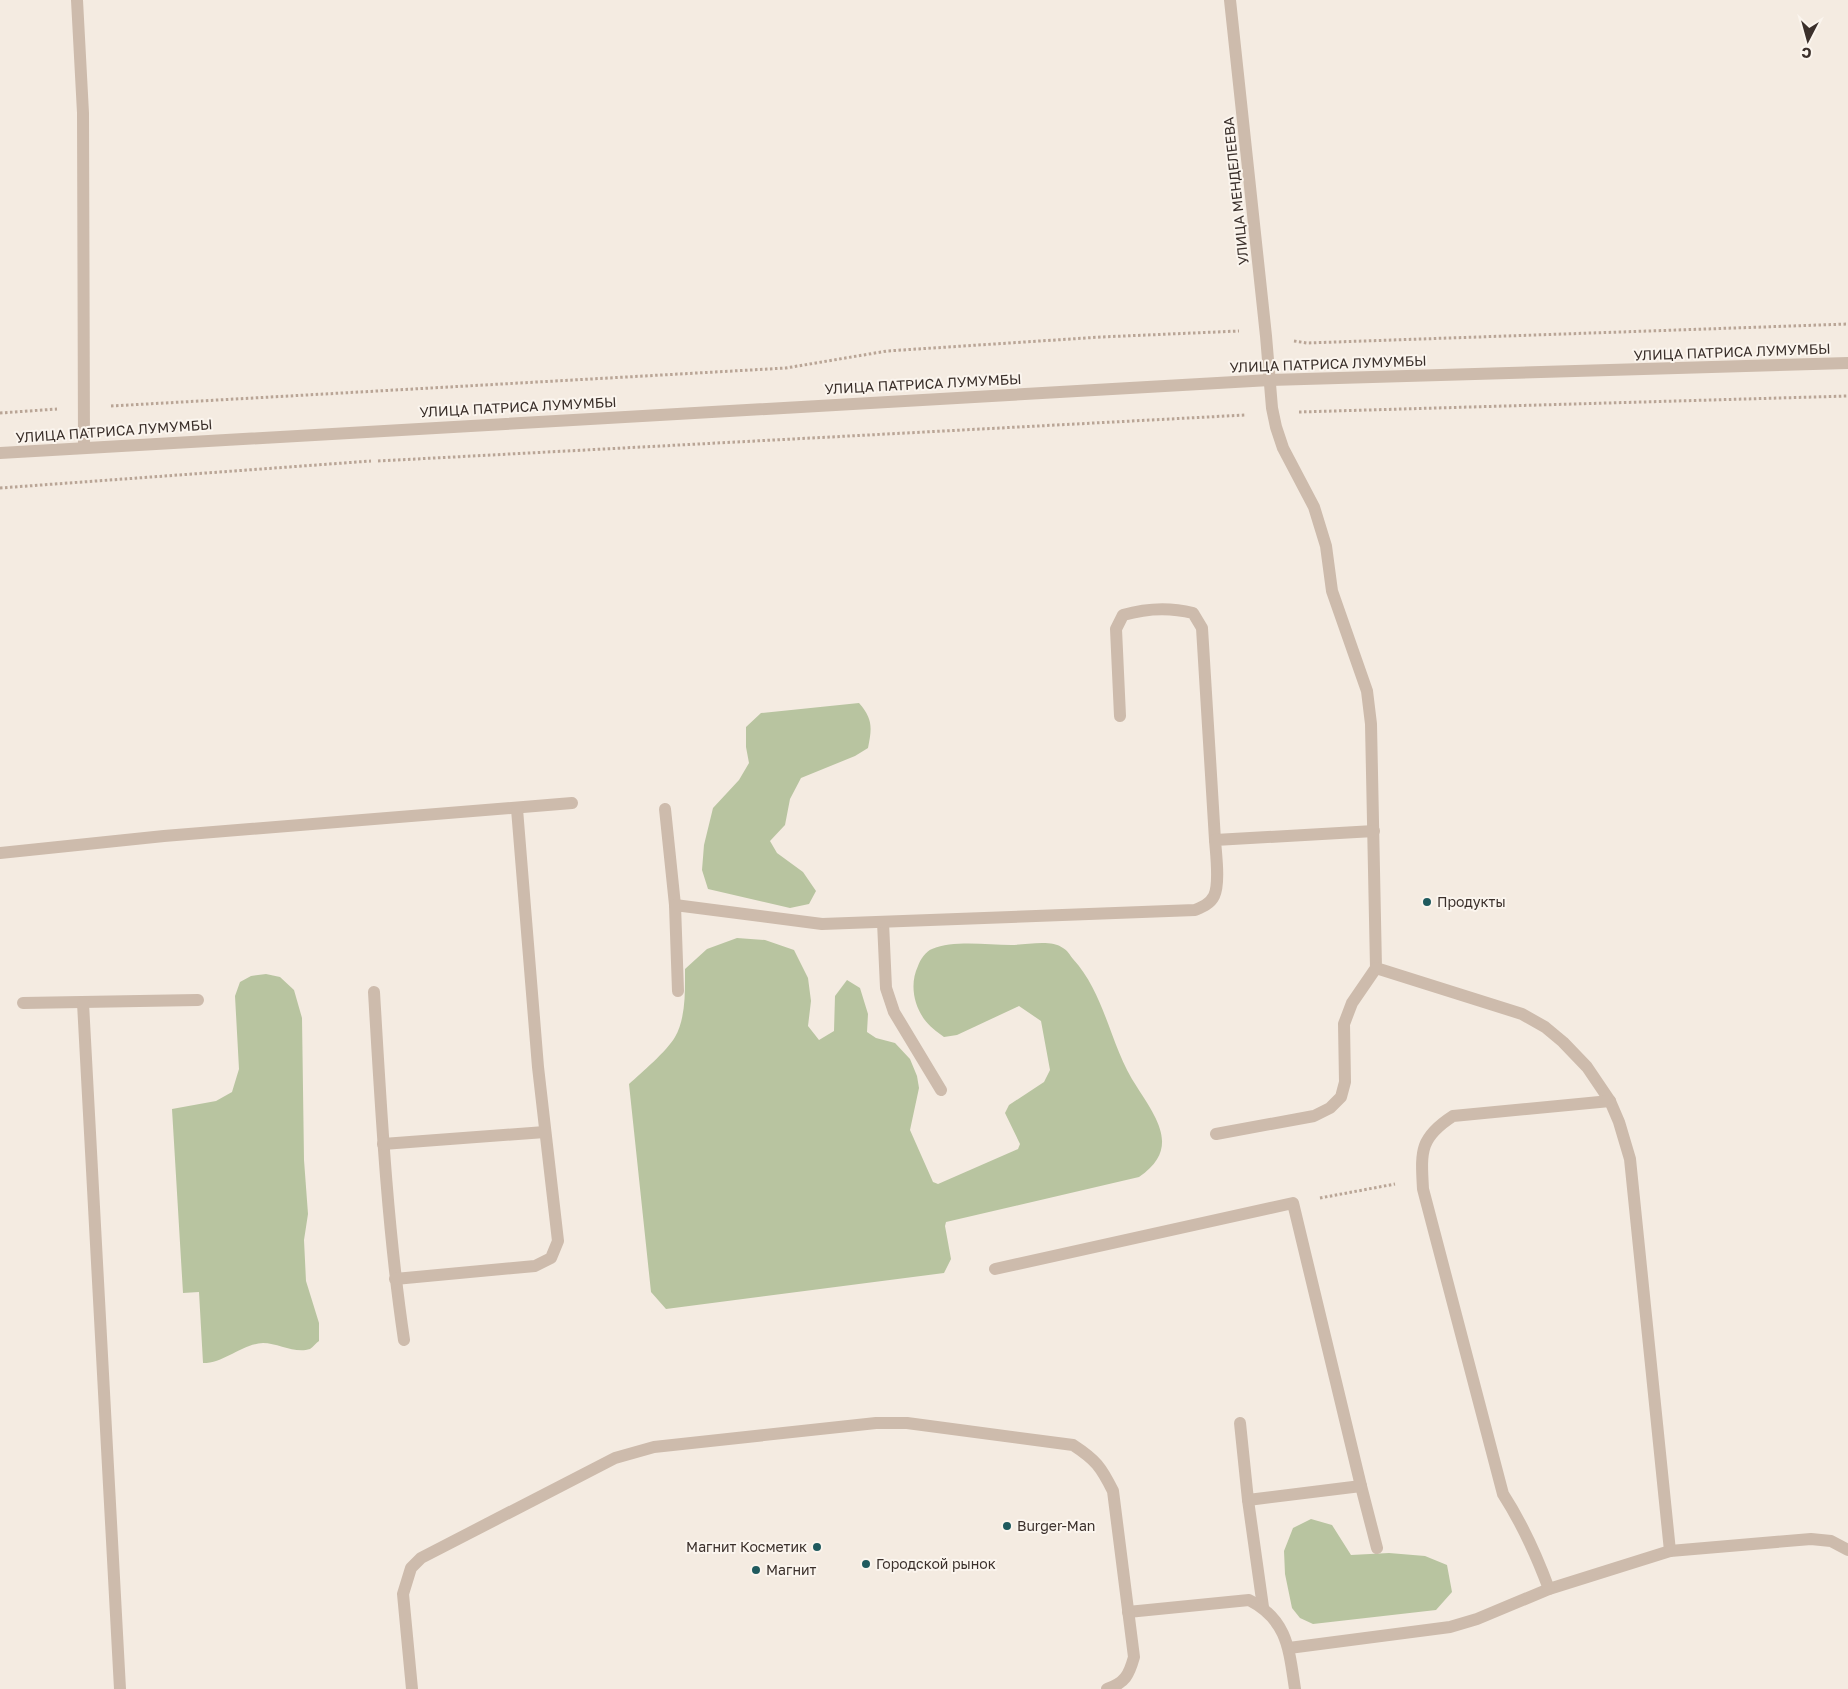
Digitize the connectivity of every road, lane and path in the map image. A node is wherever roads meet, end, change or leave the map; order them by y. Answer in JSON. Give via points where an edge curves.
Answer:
{"nodes":[{"id":1,"x":77,"y":0,"type":"edge"},
{"id":2,"x":1230,"y":0,"type":"edge"},
{"id":3,"x":1848,"y":324,"type":"edge"},
{"id":4,"x":1266,"y":336,"type":"junction"},
{"id":5,"x":1848,"y":363,"type":"edge"},
{"id":6,"x":1270,"y":380,"type":"junction"},
{"id":7,"x":1848,"y":396,"type":"edge"},
{"id":8,"x":84,"y":407,"type":"junction"},
{"id":9,"x":0,"y":413,"type":"edge"},
{"id":10,"x":1273,"y":413,"type":"junction"},
{"id":11,"x":84,"y":447,"type":"junction"},
{"id":12,"x":0,"y":453,"type":"edge"},
{"id":13,"x":0,"y":488,"type":"edge"},
{"id":14,"x":1120,"y":716,"type":"dead end"},
{"id":15,"x":572,"y":804,"type":"dead end"},
{"id":16,"x":518,"y":809,"type":"junction"},
{"id":17,"x":665,"y":809,"type":"dead end"},
{"id":18,"x":1374,"y":831,"type":"junction"},
{"id":19,"x":1215,"y":840,"type":"junction"},
{"id":20,"x":0,"y":853,"type":"edge"},
{"id":21,"x":675,"y":905,"type":"junction"},
{"id":22,"x":883,"y":922,"type":"junction"},
{"id":23,"x":1376,"y":968,"type":"junction"},
{"id":24,"x":374,"y":992,"type":"dead end"},
{"id":25,"x":678,"y":992,"type":"dead end"},
{"id":26,"x":198,"y":1000,"type":"dead end"},
{"id":27,"x":83,"y":1002,"type":"junction"},
{"id":28,"x":23,"y":1004,"type":"dead end"},
{"id":29,"x":941,"y":1090,"type":"dead end"},
{"id":30,"x":1610,"y":1101,"type":"junction"},
{"id":31,"x":545,"y":1132,"type":"junction"},
{"id":32,"x":1216,"y":1134,"type":"dead end"},
{"id":33,"x":383,"y":1144,"type":"junction"},
{"id":34,"x":1422,"y":1179,"type":"junction"},
{"id":35,"x":1293,"y":1203,"type":"junction"},
{"id":36,"x":994,"y":1269,"type":"dead end"},
{"id":37,"x":395,"y":1279,"type":"junction"},
{"id":38,"x":404,"y":1340,"type":"dead end"},
{"id":39,"x":1240,"y":1423,"type":"dead end"},
{"id":40,"x":1361,"y":1486,"type":"junction"},
{"id":41,"x":1248,"y":1500,"type":"junction"},
{"id":42,"x":1377,"y":1548,"type":"dead end"},
{"id":43,"x":1848,"y":1550,"type":"edge"},
{"id":44,"x":1670,"y":1551,"type":"junction"},
{"id":45,"x":1549,"y":1589,"type":"junction"},
{"id":46,"x":1263,"y":1607,"type":"junction"},
{"id":47,"x":1128,"y":1612,"type":"junction"},
{"id":48,"x":1289,"y":1648,"type":"junction"},
{"id":49,"x":120,"y":1689,"type":"edge"},
{"id":50,"x":412,"y":1689,"type":"edge"},
{"id":51,"x":1107,"y":1689,"type":"edge"},
{"id":52,"x":1295,"y":1689,"type":"edge"}],
"edges":[{"from":1,"to":8,"type":"street","via":[[83,113]]},
{"from":2,"to":4,"type":"street","name":"УЛИЦА МЕНДЕЛЕЕВА"},
{"from":3,"to":4,"type":"path","via":[[1307,343]]},
{"from":4,"to":6,"type":"street","name":"УЛИЦА МЕНДЕЛЕЕВА"},
{"from":4,"to":8,"type":"path","via":[[1235,331],[1101,337],[887,351],[786,368]]},
{"from":5,"to":6,"type":"street","name":"УЛИЦА ПАТРИСА ЛУМУМБЫ"},
{"from":6,"to":10,"type":"street","name":"УЛИЦА МЕНДЕЛЕЕВА"},
{"from":6,"to":11,"type":"street","name":"УЛИЦА ПАТРИСА ЛУМУМБЫ"},
{"from":7,"to":10,"type":"path"},
{"from":8,"to":9,"type":"path"},
{"from":8,"to":11,"type":"street"},
{"from":10,"to":13,"type":"path","via":[[380,461]]},
{"from":10,"to":18,"type":"street","name":"УЛИЦА МЕНДЕЛЕЕВА","via":[[1283,448],[1314,507],[1326,546],[1332,592],[1368,691]]},
{"from":11,"to":12,"type":"street","name":"УЛИЦА ПАТРИСА ЛУМУМБЫ"},
{"from":14,"to":19,"type":"street","via":[[1116,629],[1123,615],[1140,610],[1174,608],[1193,613],[1202,628]]},
{"from":15,"to":16,"type":"street"},
{"from":16,"to":20,"type":"street","via":[[164,836]]},
{"from":16,"to":31,"type":"street"},
{"from":17,"to":21,"type":"street"},
{"from":18,"to":19,"type":"street"},
{"from":18,"to":23,"type":"street","name":"УЛИЦА МЕНДЕЛЕЕВА"},
{"from":19,"to":22,"type":"street","via":[[1217,880],[1214,896],[1206,906],[1195,910]]},
{"from":21,"to":22,"type":"street","via":[[822,924]]},
{"from":21,"to":25,"type":"street"},
{"from":22,"to":29,"type":"street","via":[[886,988],[891,1004]]},
{"from":23,"to":30,"type":"street","via":[[1522,1014],[1563,1042],[1587,1067]]},
{"from":23,"to":32,"type":"street","via":[[1352,1003],[1344,1024],[1345,1082],[1340,1097],[1330,1108],[1314,1116]]},
{"from":24,"to":33,"type":"street"},
{"from":26,"to":27,"type":"street"},
{"from":27,"to":28,"type":"street"},
{"from":27,"to":49,"type":"street"},
{"from":30,"to":34,"type":"street","via":[[1453,1116],[1428,1138],[1421,1160]]},
{"from":30,"to":44,"type":"street","via":[[1630,1159]]},
{"from":31,"to":33,"type":"street"},
{"from":31,"to":37,"type":"street","via":[[558,1241],[551,1258],[535,1266]]},
{"from":33,"to":37,"type":"street"},
{"from":34,"to":35,"type":"path"},
{"from":34,"to":45,"type":"street","via":[[1503,1494],[1528,1536]]},
{"from":35,"to":36,"type":"street"},
{"from":35,"to":40,"type":"street"},
{"from":37,"to":38,"type":"street"},
{"from":39,"to":41,"type":"street"},
{"from":40,"to":41,"type":"street"},
{"from":40,"to":42,"type":"street"},
{"from":41,"to":46,"type":"street"},
{"from":43,"to":44,"type":"street","via":[[1831,1541],[1811,1538]]},
{"from":44,"to":45,"type":"street"},
{"from":45,"to":48,"type":"street","via":[[1450,1627]]},
{"from":46,"to":47,"type":"street","via":[[1249,1600]]},
{"from":46,"to":48,"type":"street","via":[[1276,1622]]},
{"from":47,"to":50,"type":"street","via":[[1113,1491],[1102,1468],[1090,1456],[1073,1445],[906,1423],[857,1425],[654,1447],[615,1458],[420,1558],[411,1568],[403,1594]]},
{"from":47,"to":51,"type":"street","via":[[1134,1658],[1129,1675]]},
{"from":48,"to":52,"type":"street"}]}
